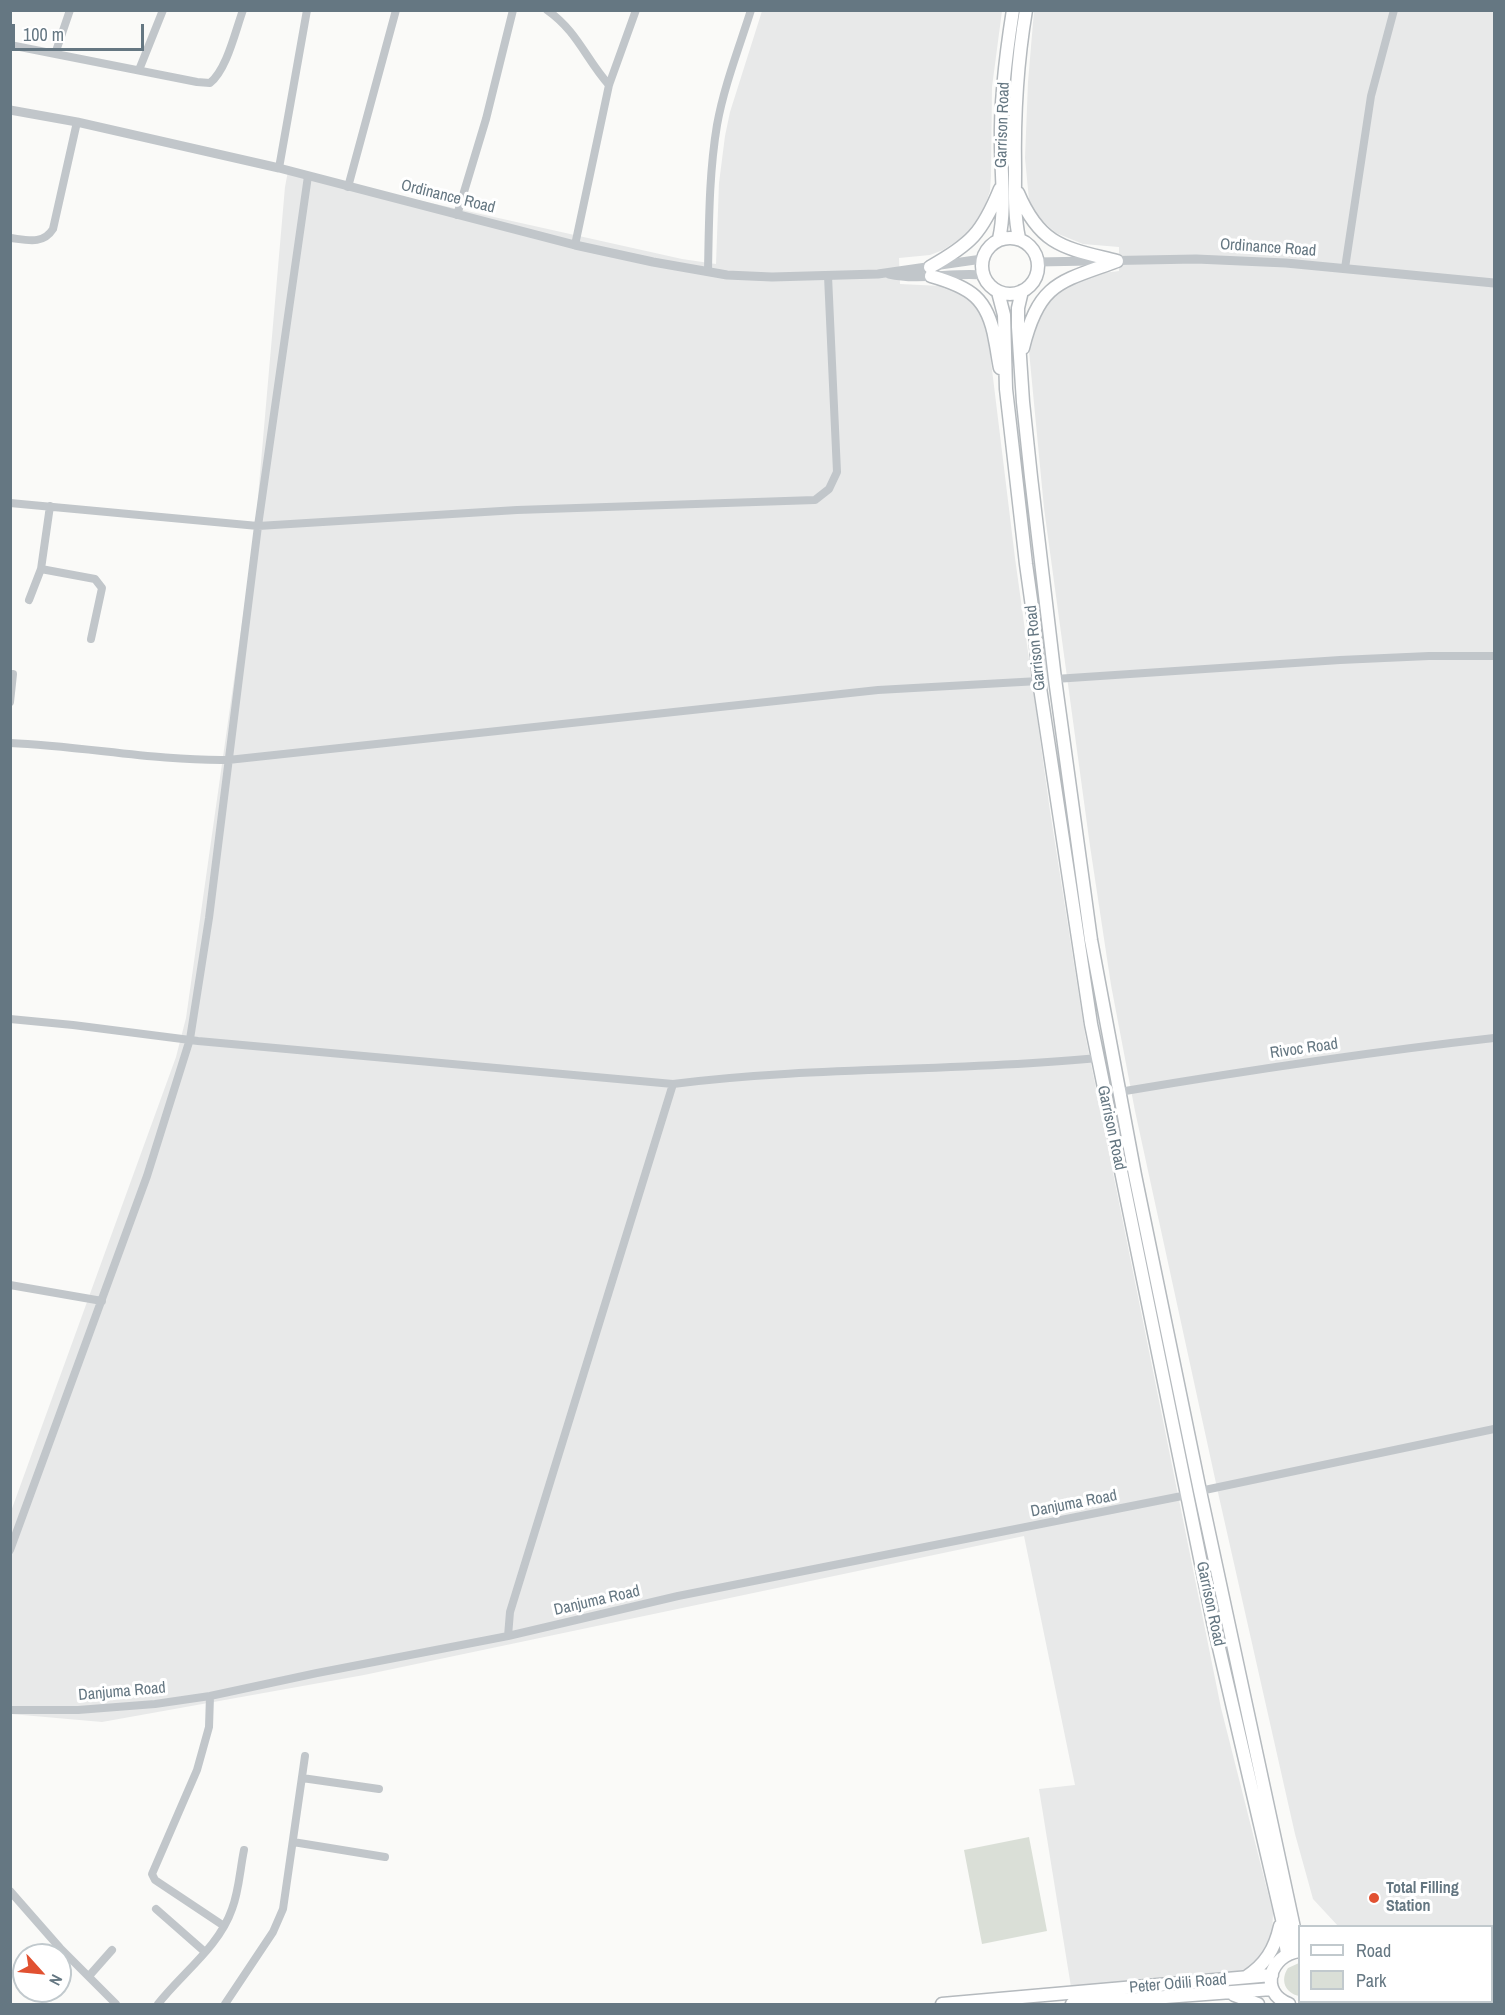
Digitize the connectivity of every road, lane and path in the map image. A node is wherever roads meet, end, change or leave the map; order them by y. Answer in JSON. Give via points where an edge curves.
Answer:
{"nodes":[{"id":1,"x":70,"y":10,"type":"edge"},
{"id":2,"x":163,"y":10,"type":"edge"},
{"id":3,"x":243,"y":10,"type":"edge"},
{"id":4,"x":307,"y":10,"type":"edge"},
{"id":5,"x":396,"y":10,"type":"edge"},
{"id":6,"x":513,"y":10,"type":"edge"},
{"id":7,"x":547,"y":10,"type":"edge"},
{"id":8,"x":636,"y":10,"type":"edge"},
{"id":9,"x":751,"y":10,"type":"edge"},
{"id":10,"x":1013,"y":10,"type":"edge"},
{"id":11,"x":1026,"y":10,"type":"edge"},
{"id":12,"x":1394,"y":10,"type":"edge"},
{"id":13,"x":10,"y":45,"type":"edge"},
{"id":14,"x":55,"y":54,"type":"junction"},
{"id":15,"x":139,"y":70,"type":"junction"},
{"id":16,"x":609,"y":85,"type":"junction"},
{"id":17,"x":10,"y":110,"type":"edge"},
{"id":18,"x":77,"y":122,"type":"junction"},
{"id":19,"x":279,"y":168,"type":"junction"},
{"id":20,"x":308,"y":176,"type":"junction"},
{"id":21,"x":1008,"y":185,"type":"junction"},
{"id":22,"x":348,"y":187,"type":"junction"},
{"id":23,"x":457,"y":215,"type":"junction"},
{"id":24,"x":10,"y":238,"type":"edge"},
{"id":25,"x":1018,"y":238,"type":"junction"},
{"id":26,"x":999,"y":239,"type":"junction"},
{"id":27,"x":576,"y":245,"type":"junction"},
{"id":28,"x":982,"y":259,"type":"junction"},
{"id":29,"x":1117,"y":261,"type":"junction"},
{"id":30,"x":1038,"y":262,"type":"junction"},
{"id":31,"x":1345,"y":268,"type":"junction"},
{"id":32,"x":708,"y":271,"type":"junction"},
{"id":33,"x":930,"y":271,"type":"junction"},
{"id":34,"x":983,"y":275,"type":"junction"},
{"id":35,"x":828,"y":276,"type":"junction"},
{"id":36,"x":1494,"y":283,"type":"edge"},
{"id":37,"x":1022,"y":291,"type":"junction"},
{"id":38,"x":998,"y":292,"type":"junction"},
{"id":39,"x":1020,"y":370,"type":"junction"},
{"id":40,"x":1006,"y":389,"type":"junction"},
{"id":41,"x":10,"y":503,"type":"edge"},
{"id":42,"x":50,"y":506,"type":"junction"},
{"id":43,"x":258,"y":526,"type":"junction"},
{"id":44,"x":41,"y":569,"type":"junction"},
{"id":45,"x":28,"y":600,"type":"dead end"},
{"id":46,"x":91,"y":639,"type":"dead end"},
{"id":47,"x":1494,"y":656,"type":"edge"},
{"id":48,"x":13,"y":674,"type":"dead end"},
{"id":49,"x":1055,"y":679,"type":"junction"},
{"id":50,"x":1039,"y":681,"type":"junction"},
{"id":51,"x":10,"y":702,"type":"edge"},
{"id":52,"x":10,"y":742,"type":"edge"},
{"id":53,"x":228,"y":760,"type":"junction"},
{"id":54,"x":10,"y":1019,"type":"edge"},
{"id":55,"x":1494,"y":1038,"type":"edge"},
{"id":56,"x":190,"y":1039,"type":"junction"},
{"id":57,"x":1098,"y":1058,"type":"junction"},
{"id":58,"x":673,"y":1084,"type":"junction"},
{"id":59,"x":1119,"y":1092,"type":"junction"},
{"id":60,"x":10,"y":1285,"type":"edge"},
{"id":61,"x":102,"y":1301,"type":"junction"},
{"id":62,"x":1494,"y":1429,"type":"edge"},
{"id":63,"x":1194,"y":1493,"type":"junction"},
{"id":64,"x":10,"y":1550,"type":"edge"},
{"id":65,"x":508,"y":1636,"type":"junction"},
{"id":66,"x":210,"y":1696,"type":"junction"},
{"id":67,"x":10,"y":1710,"type":"edge"},
{"id":68,"x":305,"y":1756,"type":"dead end"},
{"id":69,"x":302,"y":1779,"type":"junction"},
{"id":70,"x":380,"y":1789,"type":"dead end"},
{"id":71,"x":293,"y":1842,"type":"junction"},
{"id":72,"x":244,"y":1850,"type":"dead end"},
{"id":73,"x":385,"y":1857,"type":"dead end"},
{"id":74,"x":10,"y":1891,"type":"edge"},
{"id":75,"x":1290,"y":1908,"type":"junction"},
{"id":76,"x":156,"y":1909,"type":"dead end"},
{"id":77,"x":1282,"y":1919,"type":"junction"},
{"id":78,"x":1303,"y":1925,"type":"edge"},
{"id":79,"x":224,"y":1926,"type":"junction"},
{"id":80,"x":112,"y":1950,"type":"dead end"},
{"id":81,"x":205,"y":1952,"type":"junction"},
{"id":82,"x":1293,"y":1952,"type":"edge"},
{"id":83,"x":1272,"y":1975,"type":"junction"},
{"id":84,"x":89,"y":1976,"type":"junction"},
{"id":85,"x":1243,"y":1978,"type":"junction"},
{"id":86,"x":1272,"y":1989,"type":"junction"},
{"id":87,"x":1224,"y":1992,"type":"junction"},
{"id":88,"x":116,"y":2004,"type":"edge"},
{"id":89,"x":158,"y":2004,"type":"edge"},
{"id":90,"x":225,"y":2004,"type":"edge"},
{"id":91,"x":942,"y":2004,"type":"edge"},
{"id":92,"x":1072,"y":2004,"type":"edge"},
{"id":93,"x":1258,"y":2004,"type":"edge"},
{"id":94,"x":1289,"y":2004,"type":"edge"}],
"edges":[{"from":1,"to":14,"type":"street"},
{"from":2,"to":15,"type":"street"},
{"from":3,"to":15,"type":"street","via":[[223,65],[210,83]]},
{"from":4,"to":19,"type":"street"},
{"from":5,"to":22,"type":"street"},
{"from":6,"to":23,"type":"street"},
{"from":7,"to":16,"type":"street","via":[[566,25]]},
{"from":8,"to":16,"type":"street"},
{"from":9,"to":32,"type":"street","via":[[717,123]]},
{"from":10,"to":21,"type":"main road","name":"Garrison Road","via":[[1002,96]]},
{"from":11,"to":21,"type":"main road","name":"Garrison Road"},
{"from":12,"to":31,"type":"street","via":[[1371,96]]},
{"from":13,"to":14,"type":"street"},
{"from":14,"to":15,"type":"street"},
{"from":16,"to":27,"type":"street"},
{"from":17,"to":18,"type":"street","name":"Ordinance Road"},
{"from":18,"to":19,"type":"street","name":"Ordinance Road"},
{"from":18,"to":24,"type":"street","via":[[48,237],[41,241]]},
{"from":19,"to":20,"type":"street","name":"Ordinance Road"},
{"from":20,"to":22,"type":"street","name":"Ordinance Road"},
{"from":20,"to":43,"type":"street"},
{"from":21,"to":25,"type":"main road","name":"Garrison Road"},
{"from":21,"to":26,"type":"main road","name":"Garrison Road"},
{"from":21,"to":29,"type":"main road","via":[[1043,233],[1055,242]]},
{"from":21,"to":33,"type":"main road","via":[[977,234]]},
{"from":22,"to":23,"type":"street","name":"Ordinance Road"},
{"from":23,"to":27,"type":"street","name":"Ordinance Road"},
{"from":25,"to":26,"type":"main road"},
{"from":25,"to":30,"type":"main road","via":[[1033,249]]},
{"from":26,"to":28,"type":"main road"},
{"from":27,"to":32,"type":"street","name":"Ordinance Road"},
{"from":28,"to":33,"type":"street","name":"Ordinance Road"},
{"from":28,"to":34,"type":"main road"},
{"from":29,"to":30,"type":"street","name":"Ordinance Road"},
{"from":29,"to":31,"type":"street","name":"Ordinance Road","via":[[1196,259]]},
{"from":29,"to":39,"type":"main road","via":[[1064,280],[1047,293],[1028,328]]},
{"from":30,"to":37,"type":"main road","via":[[1033,283]]},
{"from":31,"to":36,"type":"street","name":"Ordinance Road"},
{"from":32,"to":35,"type":"street","name":"Ordinance Road","via":[[750,276]]},
{"from":33,"to":34,"type":"street","name":"Ordinance Road"},
{"from":33,"to":35,"type":"street","name":"Ordinance Road","via":[[902,269]]},
{"from":33,"to":40,"type":"main road","via":[[964,288],[985,307]]},
{"from":34,"to":38,"type":"main road"},
{"from":35,"to":43,"type":"street","via":[[837,472],[829,489],[815,500],[517,510]]},
{"from":37,"to":38,"type":"main road"},
{"from":37,"to":39,"type":"main road","name":"Garrison Road","via":[[1018,308]]},
{"from":38,"to":40,"type":"main road","name":"Garrison Road","via":[[1004,315]]},
{"from":39,"to":49,"type":"main road","name":"Garrison Road"},
{"from":40,"to":50,"type":"main road","name":"Garrison Road"},
{"from":41,"to":42,"type":"street"},
{"from":42,"to":43,"type":"street"},
{"from":42,"to":44,"type":"street"},
{"from":43,"to":53,"type":"street"},
{"from":44,"to":45,"type":"street"},
{"from":44,"to":46,"type":"street","via":[[99,581],[102,588]]},
{"from":47,"to":49,"type":"street","via":[[1395,657]]},
{"from":48,"to":51,"type":"street"},
{"from":49,"to":59,"type":"main road","name":"Garrison Road","via":[[1091,940]]},
{"from":50,"to":53,"type":"street","via":[[878,690]]},
{"from":50,"to":57,"type":"main road","name":"Garrison Road"},
{"from":52,"to":53,"type":"street","via":[[154,758]]},
{"from":53,"to":56,"type":"street"},
{"from":54,"to":56,"type":"street"},
{"from":55,"to":59,"type":"street","name":"Rivoc Road","via":[[1293,1063]]},
{"from":56,"to":58,"type":"street"},
{"from":56,"to":61,"type":"street"},
{"from":57,"to":58,"type":"street","via":[[851,1069]]},
{"from":57,"to":63,"type":"main road","name":"Garrison Road"},
{"from":58,"to":65,"type":"street","via":[[510,1612]]},
{"from":59,"to":63,"type":"main road","name":"Garrison Road"},
{"from":60,"to":61,"type":"street"},
{"from":61,"to":64,"type":"street"},
{"from":62,"to":63,"type":"street","name":"Danjuma Road"},
{"from":63,"to":65,"type":"street","name":"Danjuma Road","via":[[678,1596]]},
{"from":63,"to":75,"type":"main road","name":"Garrison Road"},
{"from":63,"to":77,"type":"main road","name":"Garrison Road","via":[[1213,1622]]},
{"from":65,"to":66,"type":"street","name":"Danjuma Road"},
{"from":66,"to":67,"type":"street","name":"Danjuma Road","via":[[94,1709]]},
{"from":66,"to":79,"type":"street","via":[[208,1727],[197,1770],[152,1874],[155,1880]]},
{"from":68,"to":69,"type":"street"},
{"from":69,"to":70,"type":"street"},
{"from":69,"to":71,"type":"street"},
{"from":71,"to":73,"type":"street"},
{"from":71,"to":90,"type":"street","via":[[283,1909],[273,1932]]},
{"from":72,"to":79,"type":"street","via":[[233,1908]]},
{"from":74,"to":84,"type":"street"},
{"from":75,"to":78,"type":"main road"},
{"from":75,"to":82,"type":"main road","name":"Garrison Road"},
{"from":76,"to":81,"type":"street"},
{"from":77,"to":82,"type":"main road","name":"Garrison Road"},
{"from":77,"to":85,"type":"main road","via":[[1269,1957]]},
{"from":79,"to":81,"type":"street"},
{"from":80,"to":84,"type":"street"},
{"from":81,"to":89,"type":"street"},
{"from":82,"to":83,"type":"main road","via":[[1278,1960]]},
{"from":83,"to":85,"type":"main road","name":"Peter Odili Road"},
{"from":83,"to":86,"type":"main road"},
{"from":84,"to":88,"type":"street"},
{"from":85,"to":91,"type":"main road","name":"Peter Odili Road"},
{"from":86,"to":87,"type":"main road","name":"Peter Odili Road"},
{"from":86,"to":94,"type":"main road"},
{"from":87,"to":92,"type":"main road","name":"Peter Odili Road"},
{"from":87,"to":93,"type":"main road"}]}
